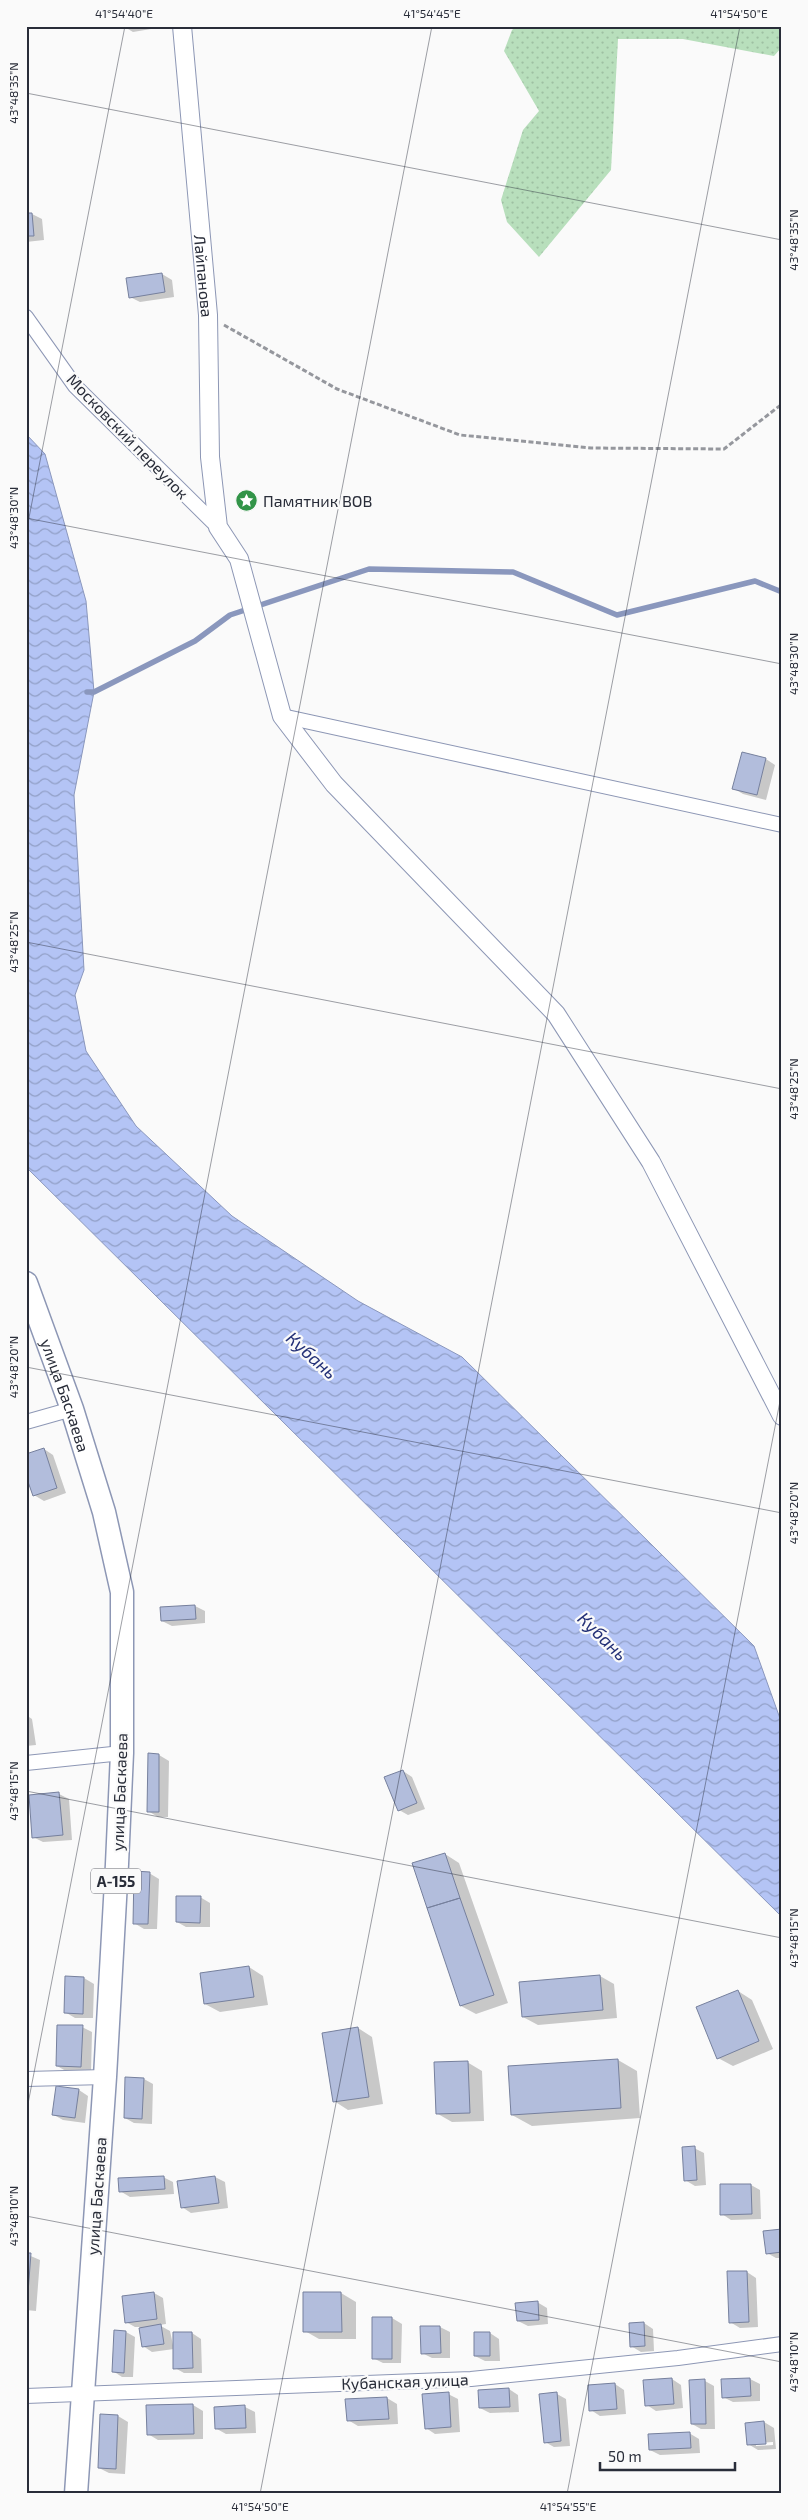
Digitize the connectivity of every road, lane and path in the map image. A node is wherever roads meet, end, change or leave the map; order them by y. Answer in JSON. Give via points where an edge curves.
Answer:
{"nodes":[{"id":1,"x":182,"y":26,"type":"edge"},
{"id":2,"x":208,"y":315,"type":"junction"},
{"id":3,"x":26,"y":317,"type":"edge"},
{"id":4,"x":782,"y":404,"type":"edge"},
{"id":5,"x":218,"y":527,"type":"junction"},
{"id":6,"x":282,"y":716,"type":"junction"},
{"id":7,"x":782,"y":825,"type":"edge"},
{"id":8,"x":26,"y":1283,"type":"edge"},
{"id":9,"x":72,"y":1409,"type":"junction"},
{"id":10,"x":782,"y":1416,"type":"edge"},
{"id":11,"x":26,"y":1422,"type":"edge"},
{"id":12,"x":122,"y":1753,"type":"junction"},
{"id":13,"x":26,"y":1763,"type":"edge"},
{"id":14,"x":105,"y":2077,"type":"junction"},
{"id":15,"x":26,"y":2079,"type":"edge"},
{"id":16,"x":782,"y":2344,"type":"edge"},
{"id":17,"x":82,"y":2394,"type":"junction"},
{"id":18,"x":26,"y":2396,"type":"edge"},
{"id":19,"x":76,"y":2494,"type":"edge"}],
"edges":[{"from":1,"to":2,"type":"street","name":"Лайпанова"},
{"from":2,"to":4,"type":"path","via":[[337,389],[460,435],[591,448],[724,449]]},
{"from":2,"to":5,"type":"street","name":"Лайпанова","via":[[210,457]]},
{"from":3,"to":5,"type":"street","name":"Московский переулок","via":[[74,386]]},
{"from":5,"to":6,"type":"street","via":[[239,559]]},
{"from":6,"to":7,"type":"street"},
{"from":6,"to":10,"type":"street","via":[[334,784],[556,1014],[651,1162]]},
{"from":8,"to":9,"type":"main road","name":"улица Баскаева","number":"А-155"},
{"from":9,"to":11,"type":"street"},
{"from":9,"to":12,"type":"main road","name":"улица Баскаева","number":"А-155","via":[[104,1512],[122,1592]]},
{"from":12,"to":13,"type":"street"},
{"from":12,"to":14,"type":"main road","name":"улица Баскаева","number":"А-155"},
{"from":14,"to":15,"type":"street"},
{"from":14,"to":17,"type":"main road","name":"улица Баскаева","number":"А-155"},
{"from":16,"to":17,"type":"street","name":"Кубанская улица","via":[[471,2379]]},
{"from":17,"to":18,"type":"street","name":"Кубанская улица"},
{"from":17,"to":19,"type":"main road","name":"улица Баскаева","number":"А-155"}]}
